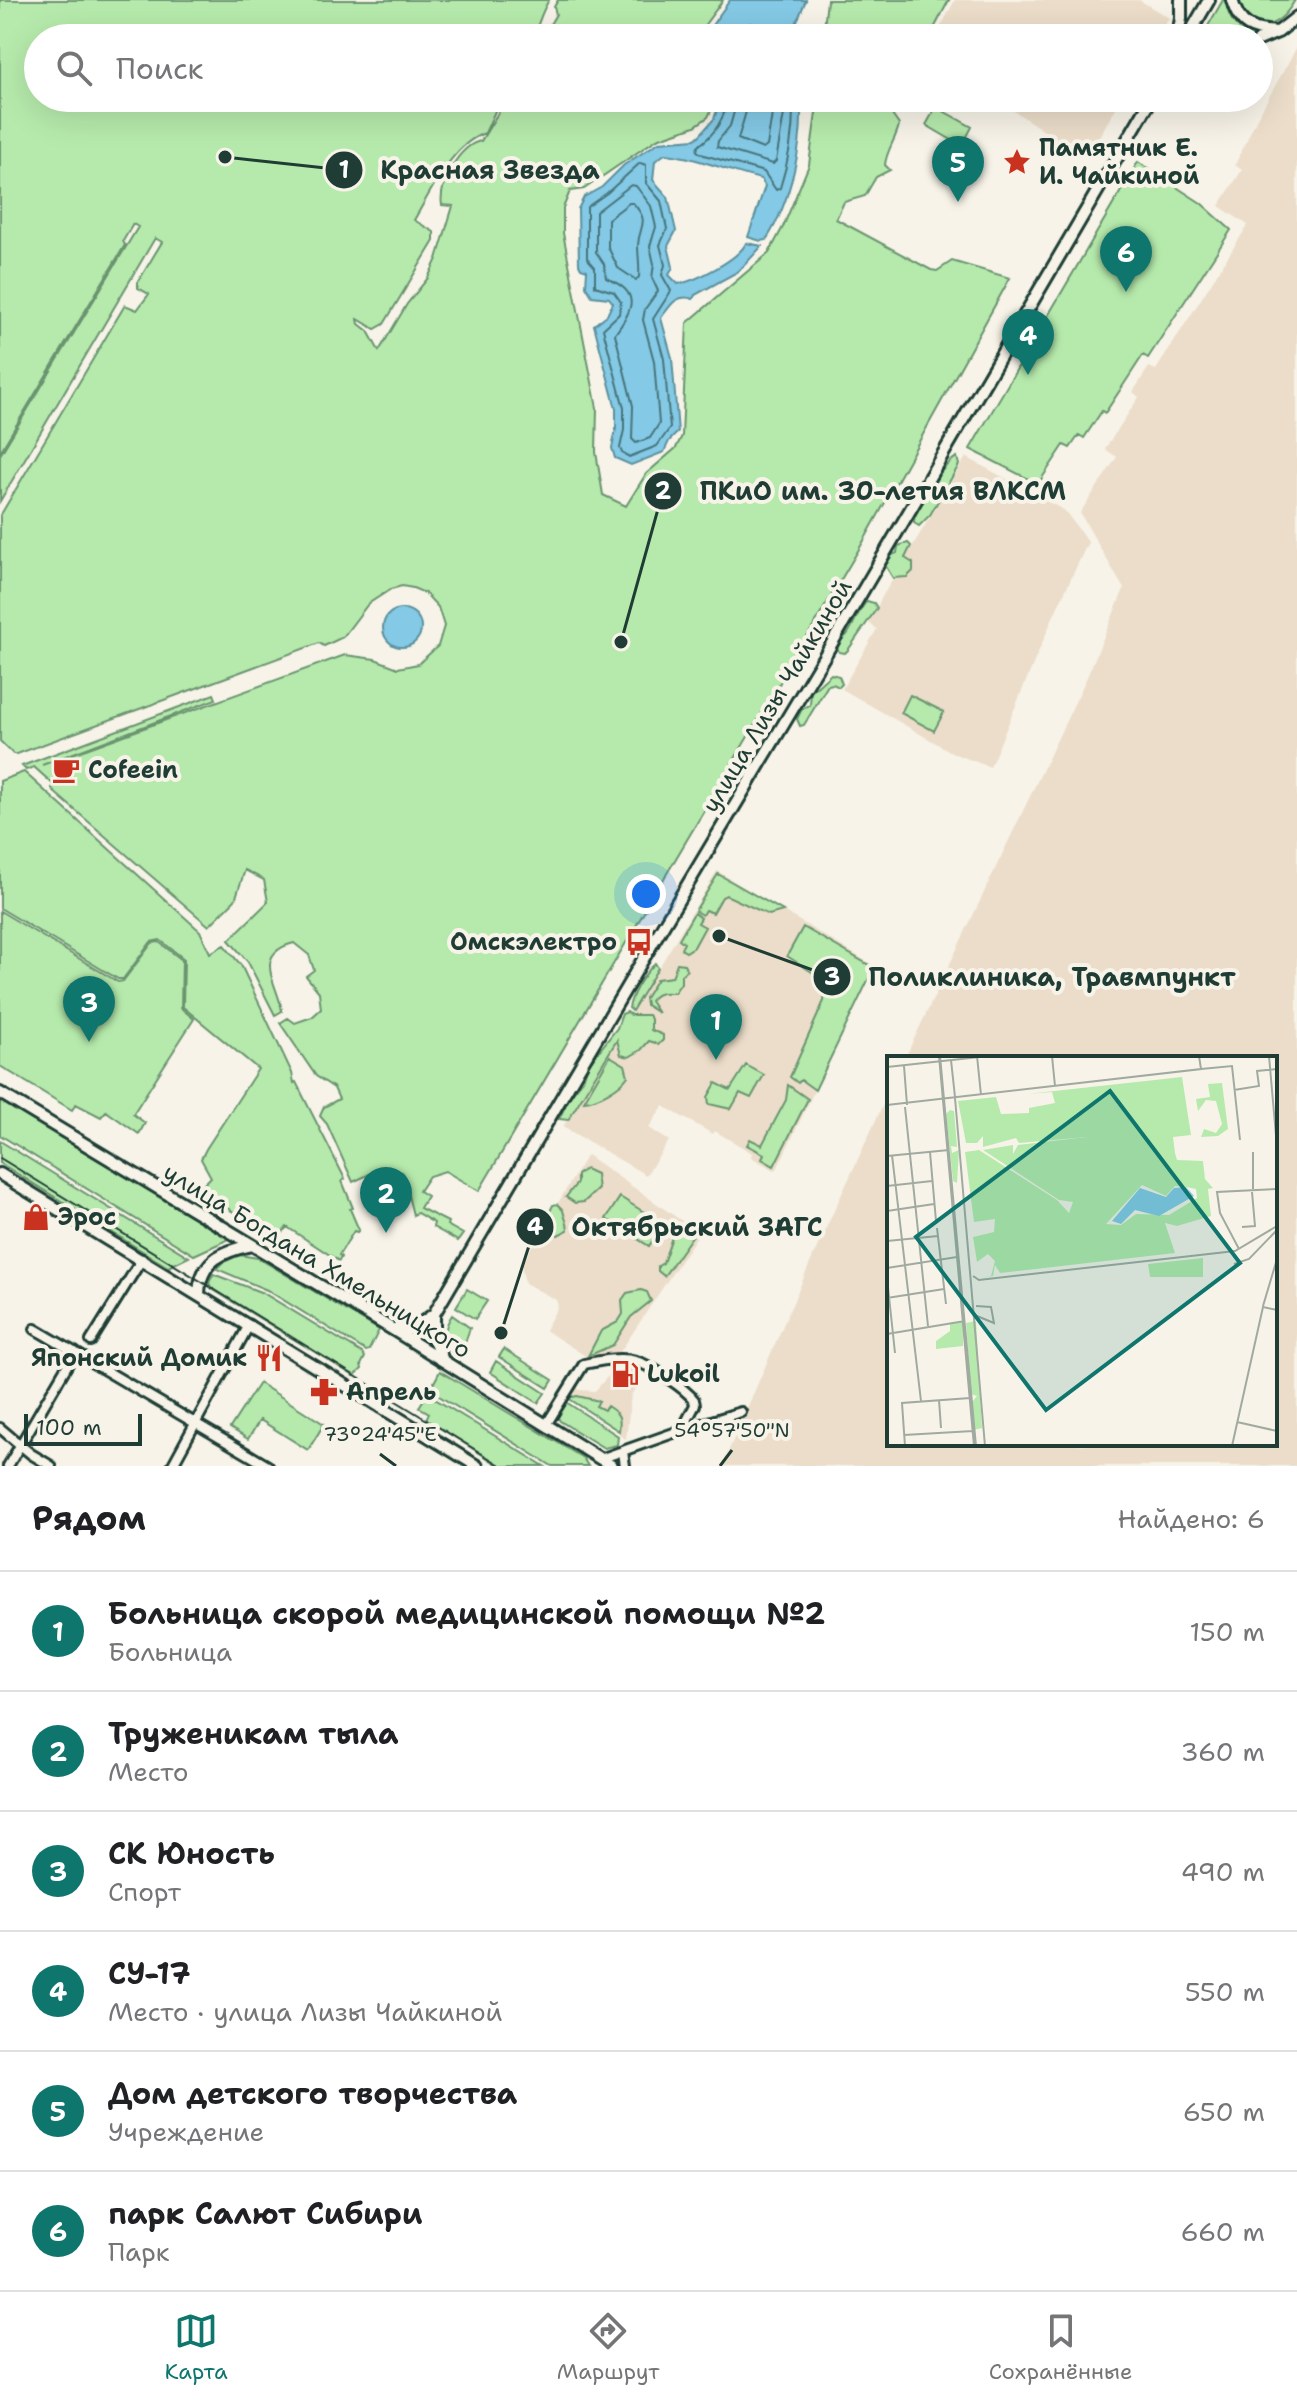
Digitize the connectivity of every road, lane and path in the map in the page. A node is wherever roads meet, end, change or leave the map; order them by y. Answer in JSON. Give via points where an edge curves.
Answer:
{"nodes":[{"id":1,"x":1181,"y":0,"type":"edge"},
{"id":2,"x":1209,"y":0,"type":"edge"},
{"id":3,"x":1232,"y":0,"type":"edge"},
{"id":4,"x":1297,"y":17,"type":"edge"},
{"id":5,"x":1180,"y":24,"type":"edge"},
{"id":6,"x":1195,"y":24,"type":"edge"},
{"id":7,"x":1244,"y":24,"type":"edge"},
{"id":8,"x":1273,"y":31,"type":"edge"},
{"id":9,"x":1278,"y":32,"type":"junction"},
{"id":10,"x":1273,"y":34,"type":"edge"},
{"id":11,"x":1144,"y":112,"type":"edge"},
{"id":12,"x":0,"y":1093,"type":"edge"},
{"id":13,"x":0,"y":1174,"type":"edge"},
{"id":14,"x":252,"y":1245,"type":"junction"},
{"id":15,"x":142,"y":1259,"type":"junction"},
{"id":16,"x":199,"y":1294,"type":"junction"},
{"id":17,"x":434,"y":1314,"type":"junction"},
{"id":18,"x":249,"y":1325,"type":"junction"},
{"id":19,"x":35,"y":1329,"type":"dead end"},
{"id":20,"x":392,"y":1329,"type":"junction"},
{"id":21,"x":91,"y":1341,"type":"dead end"},
{"id":22,"x":75,"y":1352,"type":"junction"},
{"id":23,"x":444,"y":1362,"type":"junction"},
{"id":24,"x":741,"y":1412,"type":"dead end"},
{"id":25,"x":196,"y":1423,"type":"junction"},
{"id":26,"x":546,"y":1425,"type":"junction"},
{"id":27,"x":0,"y":1428,"type":"edge"},
{"id":28,"x":682,"y":1430,"type":"junction"},
{"id":29,"x":19,"y":1443,"type":"junction"},
{"id":30,"x":623,"y":1451,"type":"junction"},
{"id":31,"x":606,"y":1463,"type":"edge"},
{"id":32,"x":8,"y":1466,"type":"edge"},
{"id":33,"x":51,"y":1466,"type":"edge"},
{"id":34,"x":172,"y":1466,"type":"edge"},
{"id":35,"x":268,"y":1466,"type":"edge"},
{"id":36,"x":477,"y":1466,"type":"edge"},
{"id":37,"x":625,"y":1466,"type":"edge"}],
"edges":[{"from":1,"to":5,"type":"main road"},
{"from":2,"to":6,"type":"main road"},
{"from":3,"to":7,"type":"main road"},
{"from":4,"to":9,"type":"main road"},
{"from":8,"to":9,"type":"main road"},
{"from":9,"to":10,"type":"main road"},
{"from":11,"to":17,"type":"main road","name":"улица Лизы Чайкиной"},
{"from":12,"to":14,"type":"main road","name":"улица Богдана Хмельницкого"},
{"from":13,"to":15,"type":"main road"},
{"from":14,"to":16,"type":"main road","via":[[215,1257],[203,1272]]},
{"from":14,"to":20,"type":"main road","name":"улица Богдана Хмельницкого"},
{"from":15,"to":16,"type":"main road"},
{"from":15,"to":21,"type":"street"},
{"from":16,"to":18,"type":"main road"},
{"from":17,"to":20,"type":"main road","via":[[413,1329]]},
{"from":17,"to":23,"type":"main road","via":[[434,1340]]},
{"from":18,"to":25,"type":"street"},
{"from":18,"to":36,"type":"main road"},
{"from":19,"to":22,"type":"street"},
{"from":20,"to":23,"type":"main road","name":"улица Богдана Хмельницкого"},
{"from":22,"to":25,"type":"street"},
{"from":22,"to":29,"type":"street"},
{"from":23,"to":26,"type":"main road","name":"улица Богдана Хмельницкого"},
{"from":24,"to":28,"type":"street"},
{"from":25,"to":34,"type":"street"},
{"from":25,"to":35,"type":"street"},
{"from":26,"to":28,"type":"street","via":[[584,1364],[624,1358],[640,1360],[689,1394],[695,1405]]},
{"from":26,"to":31,"type":"main road","name":"улица Богдана Хмельницкого"},
{"from":27,"to":29,"type":"street"},
{"from":28,"to":30,"type":"street"},
{"from":29,"to":32,"type":"street"},
{"from":29,"to":33,"type":"street"},
{"from":30,"to":31,"type":"street"},
{"from":30,"to":37,"type":"street"}]}
